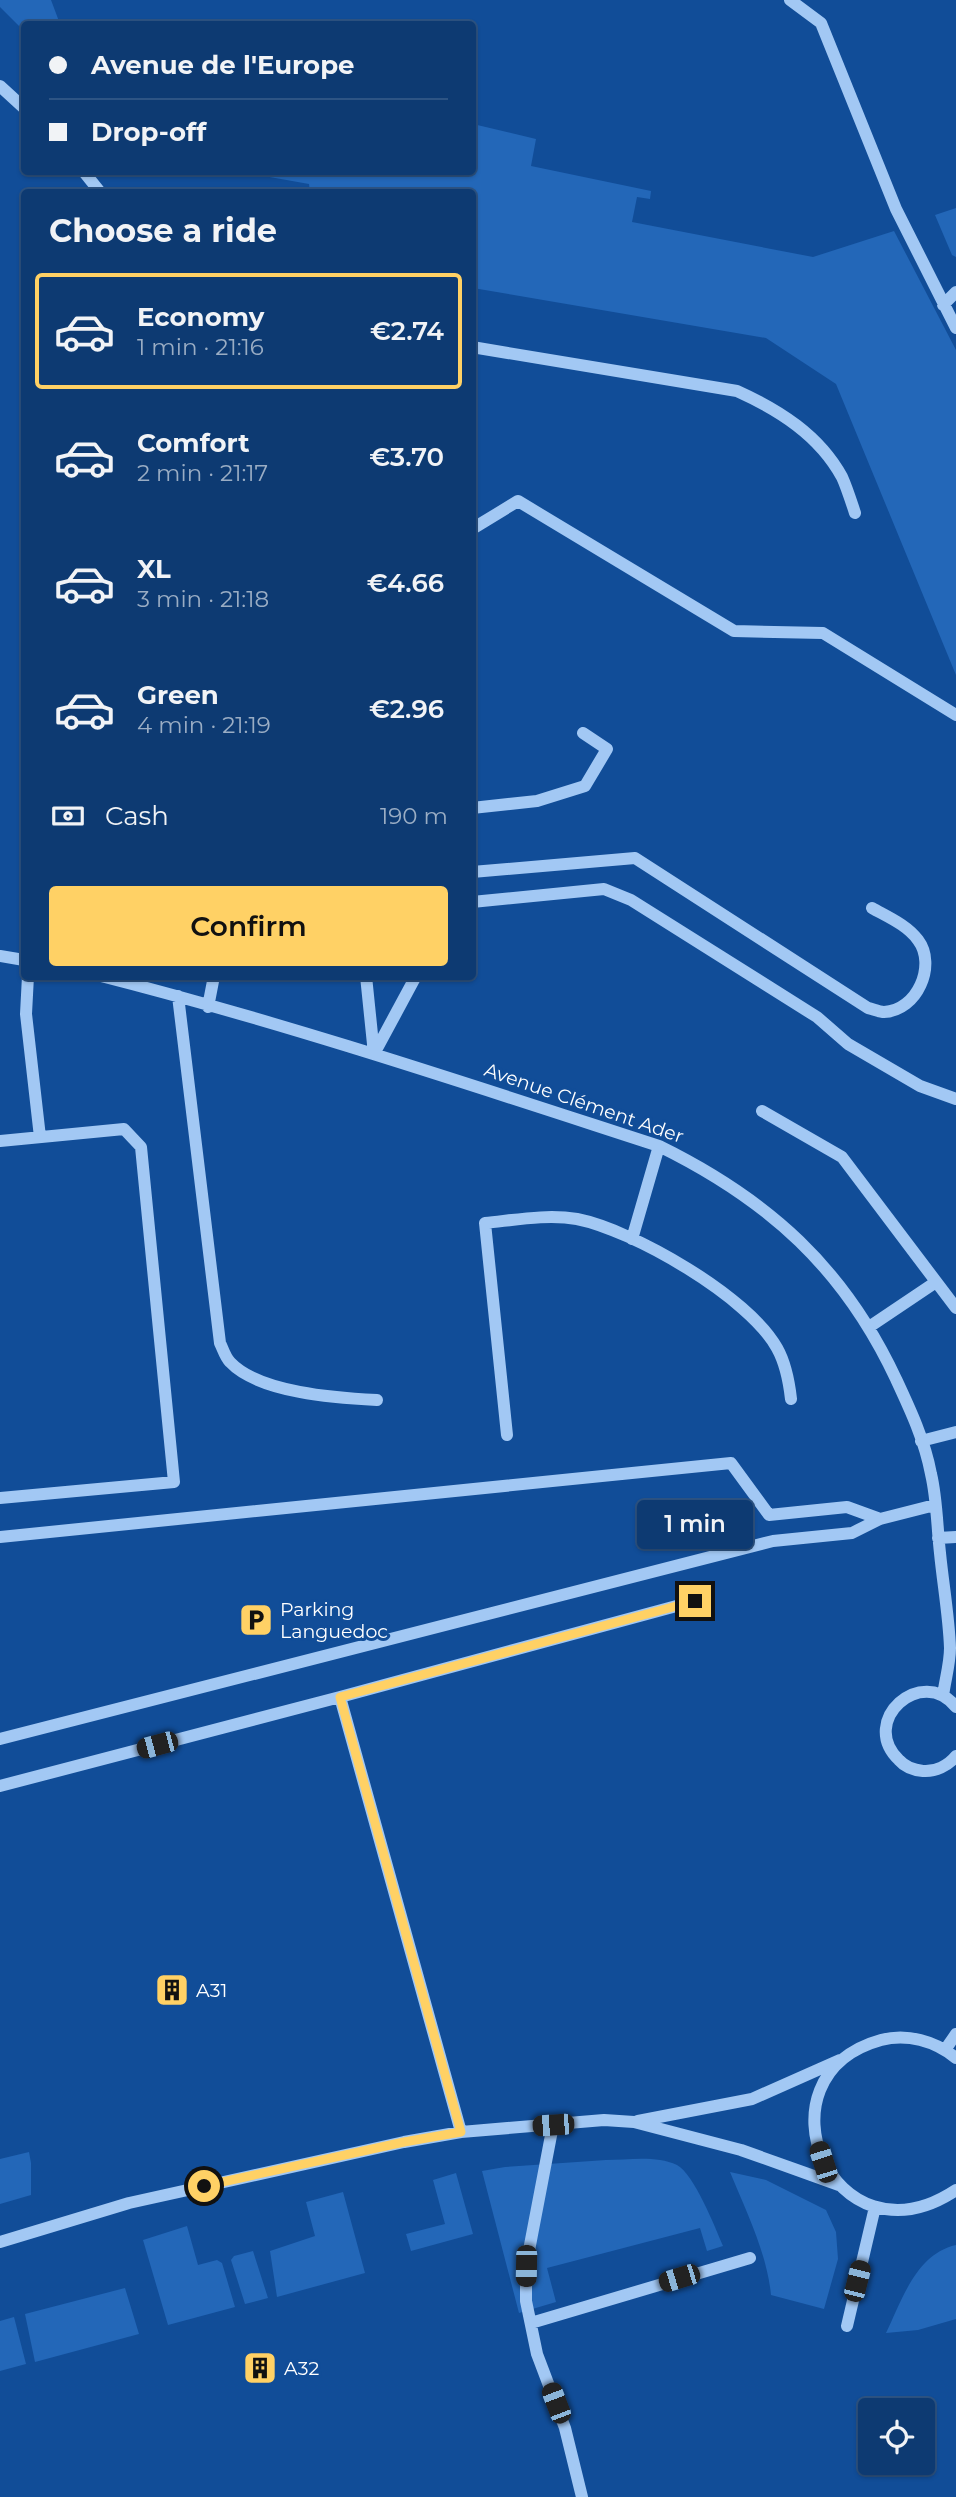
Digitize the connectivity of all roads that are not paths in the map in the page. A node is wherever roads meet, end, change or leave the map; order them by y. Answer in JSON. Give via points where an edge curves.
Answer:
{"nodes":[{"id":1,"x":790,"y":0,"type":"edge"},
{"id":2,"x":0,"y":86,"type":"edge"},
{"id":3,"x":21,"y":105,"type":"edge"},
{"id":4,"x":86,"y":175,"type":"edge"},
{"id":5,"x":98,"y":189,"type":"edge"},
{"id":6,"x":956,"y":292,"type":"edge"},
{"id":7,"x":943,"y":305,"type":"junction"},
{"id":8,"x":956,"y":328,"type":"edge"},
{"id":9,"x":476,"y":348,"type":"edge"},
{"id":10,"x":855,"y":513,"type":"dead end"},
{"id":11,"x":476,"y":527,"type":"edge"},
{"id":12,"x":956,"y":715,"type":"edge"},
{"id":13,"x":583,"y":733,"type":"dead end"},
{"id":14,"x":476,"y":808,"type":"edge"},
{"id":15,"x":476,"y":872,"type":"edge"},
{"id":16,"x":476,"y":902,"type":"edge"},
{"id":17,"x":872,"y":908,"type":"dead end"},
{"id":18,"x":0,"y":956,"type":"edge"},
{"id":19,"x":21,"y":960,"type":"edge"},
{"id":20,"x":28,"y":980,"type":"edge"},
{"id":21,"x":116,"y":980,"type":"edge"},
{"id":22,"x":213,"y":980,"type":"edge"},
{"id":23,"x":366,"y":980,"type":"edge"},
{"id":24,"x":414,"y":980,"type":"edge"},
{"id":25,"x":178,"y":996,"type":"junction"},
{"id":26,"x":208,"y":1007,"type":"junction"},
{"id":27,"x":374,"y":1054,"type":"junction"},
{"id":28,"x":956,"y":1099,"type":"edge"},
{"id":29,"x":762,"y":1111,"type":"dead end"},
{"id":30,"x":40,"y":1137,"type":"junction"},
{"id":31,"x":0,"y":1141,"type":"edge"},
{"id":32,"x":659,"y":1146,"type":"junction"},
{"id":33,"x":632,"y":1239,"type":"junction"},
{"id":34,"x":936,"y":1282,"type":"junction"},
{"id":35,"x":956,"y":1308,"type":"edge"},
{"id":36,"x":869,"y":1327,"type":"junction"},
{"id":37,"x":791,"y":1399,"type":"dead end"},
{"id":38,"x":377,"y":1401,"type":"dead end"},
{"id":39,"x":956,"y":1432,"type":"edge"},
{"id":40,"x":507,"y":1435,"type":"dead end"},
{"id":41,"x":921,"y":1441,"type":"junction"},
{"id":42,"x":0,"y":1498,"type":"edge"},
{"id":43,"x":935,"y":1506,"type":"junction"},
{"id":44,"x":769,"y":1515,"type":"junction"},
{"id":45,"x":880,"y":1519,"type":"junction"},
{"id":46,"x":0,"y":1537,"type":"edge"},
{"id":47,"x":956,"y":1537,"type":"edge"},
{"id":48,"x":938,"y":1538,"type":"junction"},
{"id":49,"x":773,"y":1541,"type":"junction"},
{"id":50,"x":695,"y":1601,"type":"dead end"},
{"id":51,"x":943,"y":1696,"type":"junction"},
{"id":52,"x":340,"y":1697,"type":"junction"},
{"id":53,"x":956,"y":1707,"type":"edge"},
{"id":54,"x":0,"y":1739,"type":"edge"},
{"id":55,"x":956,"y":1756,"type":"edge"},
{"id":56,"x":0,"y":1786,"type":"edge"},
{"id":57,"x":956,"y":2034,"type":"edge"},
{"id":58,"x":945,"y":2049,"type":"junction"},
{"id":59,"x":956,"y":2058,"type":"edge"},
{"id":60,"x":841,"y":2060,"type":"junction"},
{"id":61,"x":634,"y":2122,"type":"junction"},
{"id":62,"x":553,"y":2125,"type":"junction"},
{"id":63,"x":461,"y":2132,"type":"junction"},
{"id":64,"x":839,"y":2185,"type":"junction"},
{"id":65,"x":956,"y":2191,"type":"edge"},
{"id":66,"x":875,"y":2207,"type":"junction"},
{"id":67,"x":0,"y":2242,"type":"edge"},
{"id":68,"x":750,"y":2258,"type":"dead end"},
{"id":69,"x":530,"y":2323,"type":"junction"},
{"id":70,"x":847,"y":2326,"type":"dead end"},
{"id":71,"x":582,"y":2497,"type":"edge"}],
"edges":[{"from":1,"to":7,"type":"street","via":[[821,23],[896,209]]},
{"from":2,"to":3,"type":"street"},
{"from":4,"to":5,"type":"street"},
{"from":6,"to":7,"type":"street"},
{"from":7,"to":8,"type":"street"},
{"from":9,"to":10,"type":"street","via":[[737,391],[775,409],[816,441],[842,477]]},
{"from":11,"to":12,"type":"street","via":[[519,501],[734,631],[823,633]]},
{"from":13,"to":14,"type":"street","via":[[607,749],[585,786],[537,801]]},
{"from":15,"to":17,"type":"street","via":[[635,858],[868,1007],[884,1012],[908,1002],[923,979],[927,960],[909,931]]},
{"from":16,"to":28,"type":"street","via":[[604,889],[613,892],[817,1017],[848,1044],[920,1086]]},
{"from":18,"to":19,"type":"street"},
{"from":20,"to":30,"type":"street","via":[[26,1014]]},
{"from":21,"to":25,"type":"street","name":"Avenue Clément Ader"},
{"from":22,"to":26,"type":"street"},
{"from":23,"to":27,"type":"street"},
{"from":24,"to":27,"type":"street"},
{"from":25,"to":26,"type":"street","name":"Avenue Clément Ader"},
{"from":25,"to":38,"type":"street","via":[[220,1343],[228,1361],[243,1373],[288,1389]]},
{"from":26,"to":27,"type":"street","name":"Avenue Clément Ader"},
{"from":27,"to":32,"type":"street","name":"Avenue Clément Ader"},
{"from":29,"to":34,"type":"street","via":[[842,1157]]},
{"from":30,"to":31,"type":"street"},
{"from":30,"to":42,"type":"street","via":[[124,1129],[141,1147],[174,1482]]},
{"from":32,"to":33,"type":"street"},
{"from":32,"to":36,"type":"street","name":"Avenue Clément Ader","via":[[731,1186],[777,1219],[817,1257]]},
{"from":33,"to":37,"type":"street","via":[[720,1290],[755,1321],[777,1346]]},
{"from":33,"to":40,"type":"street","via":[[576,1219],[539,1217],[485,1223]]},
{"from":34,"to":35,"type":"street"},
{"from":34,"to":36,"type":"street"},
{"from":36,"to":41,"type":"street","name":"Avenue Clément Ader"},
{"from":39,"to":41,"type":"street"},
{"from":41,"to":43,"type":"street","name":"Avenue Clément Ader"},
{"from":43,"to":45,"type":"street"},
{"from":43,"to":48,"type":"street","name":"Avenue Clément Ader"},
{"from":44,"to":45,"type":"street","via":[[847,1507]]},
{"from":44,"to":46,"type":"street","via":[[731,1463]]},
{"from":44,"to":49,"type":"street"},
{"from":45,"to":49,"type":"street","via":[[852,1533]]},
{"from":47,"to":48,"type":"street"},
{"from":48,"to":51,"type":"street","name":"Avenue Clément Ader","via":[[950,1650]]},
{"from":49,"to":54,"type":"street"},
{"from":50,"to":52,"type":"street"},
{"from":51,"to":53,"type":"street"},
{"from":51,"to":55,"type":"street","via":[[917,1692],[905,1697],[888,1717],[887,1744],[903,1765],[915,1770],[942,1768]]},
{"from":52,"to":56,"type":"street"},
{"from":52,"to":63,"type":"street"},
{"from":57,"to":58,"type":"street"},
{"from":58,"to":59,"type":"street"},
{"from":58,"to":60,"type":"street","via":[[919,2039],[892,2037],[865,2044]]},
{"from":60,"to":61,"type":"street","via":[[752,2099]]},
{"from":60,"to":64,"type":"street","via":[[824,2082],[815,2108],[814,2136],[823,2162]]},
{"from":61,"to":62,"type":"street"},
{"from":61,"to":64,"type":"street","via":[[741,2150]]},
{"from":62,"to":63,"type":"street"},
{"from":62,"to":69,"type":"street","via":[[526,2266]]},
{"from":63,"to":67,"type":"street","via":[[129,2203]]},
{"from":64,"to":66,"type":"street"},
{"from":65,"to":66,"type":"street","via":[[912,2209]]},
{"from":66,"to":70,"type":"street"},
{"from":68,"to":69,"type":"street"},
{"from":69,"to":71,"type":"street"}]}
